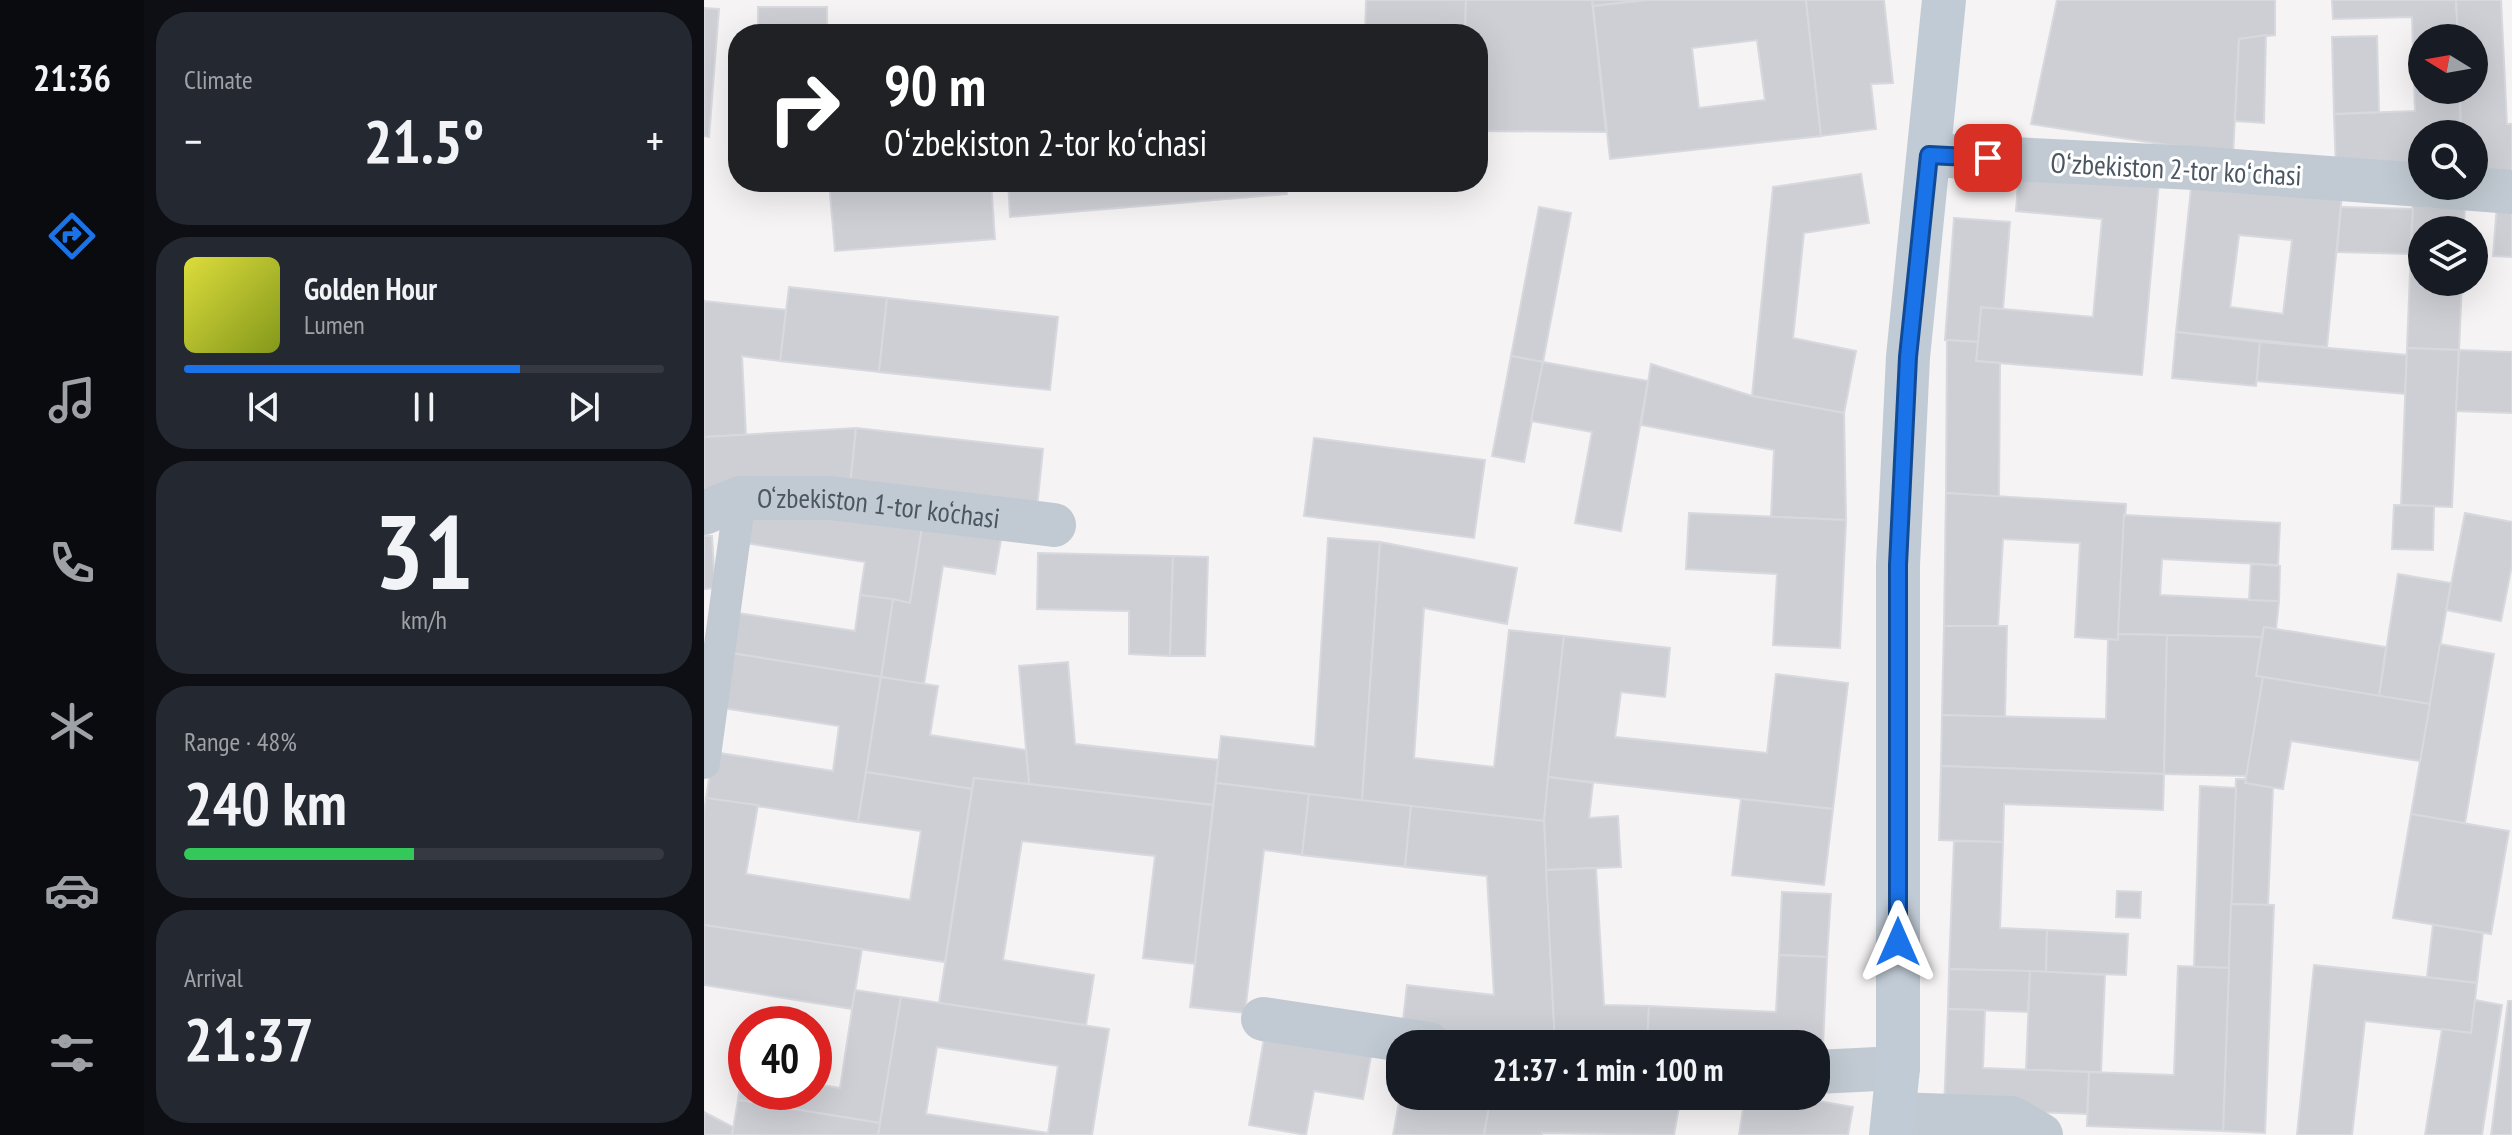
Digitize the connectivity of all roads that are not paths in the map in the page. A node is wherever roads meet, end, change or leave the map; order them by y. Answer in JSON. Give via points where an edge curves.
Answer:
{"nodes":[{"id":1,"x":1944,"y":0,"type":"edge"},
{"id":2,"x":1929,"y":155,"type":"junction"},
{"id":3,"x":2408,"y":184,"type":"edge"},
{"id":4,"x":2488,"y":190,"type":"edge"},
{"id":5,"x":2512,"y":192,"type":"edge"},
{"id":6,"x":722,"y":505,"type":"edge"},
{"id":7,"x":1054,"y":525,"type":"dead end"},
{"id":8,"x":704,"y":763,"type":"edge"},
{"id":9,"x":1263,"y":1019,"type":"dead end"},
{"id":10,"x":1386,"y":1038,"type":"edge"},
{"id":11,"x":1898,"y":1068,"type":"junction"},
{"id":12,"x":1830,"y":1071,"type":"edge"},
{"id":13,"x":1892,"y":1124,"type":"edge"},
{"id":14,"x":2041,"y":1135,"type":"edge"}],
"edges":[{"from":1,"to":2,"type":"street"},
{"from":2,"to":3,"type":"street","name":"Oʻzbekiston 2-tor koʻchasi"},
{"from":2,"to":11,"type":"street","via":[[1908,357],[1898,565]]},
{"from":4,"to":5,"type":"street"},
{"from":6,"to":7,"type":"street","name":"O‘zbekiston 1-tor ko‘chasi","via":[[853,500]]},
{"from":6,"to":8,"type":"lane"},
{"from":9,"to":10,"type":"street"},
{"from":11,"to":12,"type":"street"},
{"from":11,"to":13,"type":"street"},
{"from":13,"to":14,"type":"street","via":[[2012,1118]]}]}
